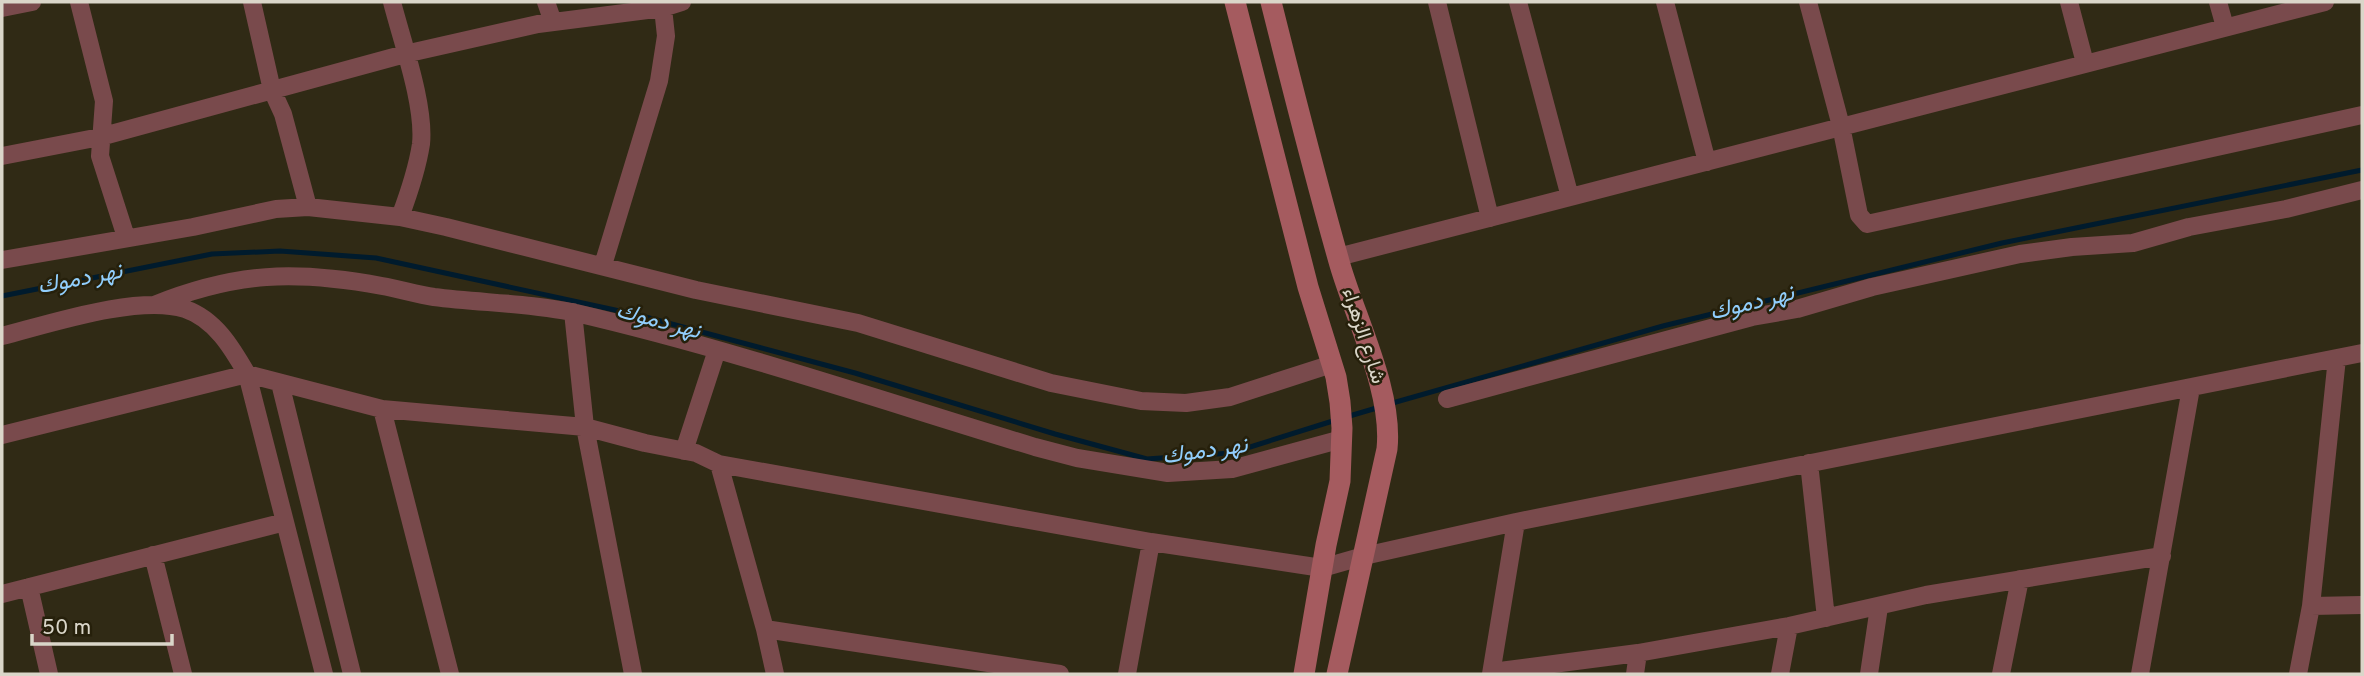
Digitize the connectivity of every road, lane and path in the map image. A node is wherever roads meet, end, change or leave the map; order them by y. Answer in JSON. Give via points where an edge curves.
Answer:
{"nodes":[{"id":1,"x":32,"y":2,"type":"edge"},
{"id":2,"x":79,"y":2,"type":"edge"},
{"id":3,"x":252,"y":2,"type":"edge"},
{"id":4,"x":391,"y":2,"type":"edge"},
{"id":5,"x":546,"y":2,"type":"edge"},
{"id":6,"x":682,"y":2,"type":"edge"},
{"id":7,"x":1235,"y":2,"type":"edge"},
{"id":8,"x":1271,"y":2,"type":"edge"},
{"id":9,"x":1437,"y":2,"type":"edge"},
{"id":10,"x":1518,"y":2,"type":"edge"},
{"id":11,"x":1665,"y":2,"type":"edge"},
{"id":12,"x":1808,"y":2,"type":"edge"},
{"id":13,"x":2069,"y":2,"type":"edge"},
{"id":14,"x":2218,"y":2,"type":"edge"},
{"id":15,"x":2325,"y":2,"type":"edge"},
{"id":16,"x":2,"y":8,"type":"edge"},
{"id":17,"x":663,"y":8,"type":"junction"},
{"id":18,"x":553,"y":22,"type":"junction"},
{"id":19,"x":2225,"y":27,"type":"junction"},
{"id":20,"x":405,"y":54,"type":"junction"},
{"id":21,"x":2085,"y":63,"type":"junction"},
{"id":22,"x":272,"y":90,"type":"junction"},
{"id":23,"x":2362,"y":115,"type":"edge"},
{"id":24,"x":1841,"y":126,"type":"junction"},
{"id":25,"x":100,"y":137,"type":"junction"},
{"id":26,"x":2,"y":156,"type":"edge"},
{"id":27,"x":1707,"y":162,"type":"junction"},
{"id":28,"x":2362,"y":190,"type":"edge"},
{"id":29,"x":1570,"y":197,"type":"junction"},
{"id":30,"x":308,"y":207,"type":"junction"},
{"id":31,"x":400,"y":217,"type":"junction"},
{"id":32,"x":1490,"y":218,"type":"junction"},
{"id":33,"x":126,"y":237,"type":"junction"},
{"id":34,"x":1338,"y":257,"type":"junction"},
{"id":35,"x":2,"y":260,"type":"edge"},
{"id":36,"x":603,"y":265,"type":"junction"},
{"id":37,"x":153,"y":305,"type":"junction"},
{"id":38,"x":573,"y":312,"type":"junction"},
{"id":39,"x":2,"y":336,"type":"edge"},
{"id":40,"x":717,"y":351,"type":"junction"},
{"id":41,"x":2362,"y":353,"type":"edge"},
{"id":42,"x":2337,"y":358,"type":"junction"},
{"id":43,"x":1334,"y":370,"type":"junction"},
{"id":44,"x":247,"y":374,"type":"junction"},
{"id":45,"x":280,"y":383,"type":"junction"},
{"id":46,"x":2191,"y":388,"type":"junction"},
{"id":47,"x":1447,"y":399,"type":"dead end"},
{"id":48,"x":382,"y":408,"type":"junction"},
{"id":49,"x":585,"y":427,"type":"junction"},
{"id":50,"x":1342,"y":434,"type":"junction"},
{"id":51,"x":2,"y":435,"type":"edge"},
{"id":52,"x":684,"y":450,"type":"junction"},
{"id":53,"x":1809,"y":463,"type":"junction"},
{"id":54,"x":719,"y":464,"type":"junction"},
{"id":55,"x":285,"y":522,"type":"junction"},
{"id":56,"x":1516,"y":522,"type":"junction"},
{"id":57,"x":1151,"y":542,"type":"junction"},
{"id":58,"x":153,"y":555,"type":"junction"},
{"id":59,"x":1364,"y":556,"type":"junction"},
{"id":60,"x":2162,"y":556,"type":"junction"},
{"id":61,"x":1322,"y":568,"type":"junction"},
{"id":62,"x":2020,"y":579,"type":"junction"},
{"id":63,"x":29,"y":587,"type":"junction"},
{"id":64,"x":2,"y":594,"type":"edge"},
{"id":65,"x":2362,"y":605,"type":"edge"},
{"id":66,"x":2311,"y":606,"type":"junction"},
{"id":67,"x":1879,"y":607,"type":"junction"},
{"id":68,"x":1826,"y":618,"type":"junction"},
{"id":69,"x":1789,"y":626,"type":"junction"},
{"id":70,"x":765,"y":629,"type":"junction"},
{"id":71,"x":1638,"y":653,"type":"junction"},
{"id":72,"x":1492,"y":673,"type":"edge"},
{"id":73,"x":49,"y":674,"type":"edge"},
{"id":74,"x":183,"y":674,"type":"edge"},
{"id":75,"x":324,"y":674,"type":"edge"},
{"id":76,"x":352,"y":674,"type":"edge"},
{"id":77,"x":450,"y":674,"type":"edge"},
{"id":78,"x":633,"y":674,"type":"edge"},
{"id":79,"x":775,"y":674,"type":"edge"},
{"id":80,"x":1060,"y":674,"type":"edge"},
{"id":81,"x":1127,"y":674,"type":"edge"},
{"id":82,"x":1304,"y":674,"type":"edge"},
{"id":83,"x":1337,"y":674,"type":"edge"},
{"id":84,"x":1635,"y":674,"type":"edge"},
{"id":85,"x":1780,"y":674,"type":"edge"},
{"id":86,"x":1869,"y":674,"type":"edge"},
{"id":87,"x":2001,"y":674,"type":"edge"},
{"id":88,"x":2140,"y":674,"type":"edge"},
{"id":89,"x":2298,"y":674,"type":"edge"}],
"edges":[{"from":1,"to":16,"type":"street"},
{"from":2,"to":25,"type":"street","via":[[104,101]]},
{"from":3,"to":22,"type":"street"},
{"from":4,"to":20,"type":"street"},
{"from":5,"to":18,"type":"street"},
{"from":6,"to":17,"type":"street"},
{"from":7,"to":43,"type":"main road","name":"شارع الزهراء","via":[[1308,287]]},
{"from":8,"to":34,"type":"main road","name":"شارع الزهراء"},
{"from":9,"to":32,"type":"street"},
{"from":10,"to":29,"type":"street"},
{"from":11,"to":27,"type":"street"},
{"from":12,"to":24,"type":"street"},
{"from":13,"to":21,"type":"street"},
{"from":14,"to":19,"type":"street"},
{"from":15,"to":19,"type":"street"},
{"from":17,"to":18,"type":"street"},
{"from":17,"to":36,"type":"street","via":[[666,36],[659,81]]},
{"from":18,"to":20,"type":"street"},
{"from":19,"to":21,"type":"street"},
{"from":20,"to":22,"type":"street"},
{"from":20,"to":31,"type":"street","via":[[421,141]]},
{"from":21,"to":24,"type":"street"},
{"from":22,"to":25,"type":"street"},
{"from":22,"to":30,"type":"street"},
{"from":23,"to":24,"type":"street","via":[[1867,223],[1860,215]]},
{"from":24,"to":27,"type":"street"},
{"from":25,"to":26,"type":"street"},
{"from":25,"to":33,"type":"street","via":[[100,156]]},
{"from":27,"to":29,"type":"street"},
{"from":28,"to":47,"type":"street","via":[[2133,243],[2020,254],[1872,287]]},
{"from":29,"to":32,"type":"street"},
{"from":30,"to":31,"type":"street"},
{"from":30,"to":33,"type":"street"},
{"from":31,"to":36,"type":"street"},
{"from":32,"to":34,"type":"street"},
{"from":33,"to":35,"type":"street"},
{"from":34,"to":59,"type":"main road","name":"شارع الزهراء","via":[[1388,421],[1387,449]]},
{"from":36,"to":43,"type":"street","via":[[696,290],[858,323],[1051,383],[1142,401],[1186,403],[1230,397]]},
{"from":37,"to":38,"type":"street","via":[[224,282],[287,275]]},
{"from":37,"to":39,"type":"street","via":[[90,314]]},
{"from":37,"to":44,"type":"street","via":[[200,316],[226,340]]},
{"from":38,"to":40,"type":"street"},
{"from":38,"to":49,"type":"street"},
{"from":40,"to":50,"type":"street","via":[[1035,447],[1167,473],[1232,469]]},
{"from":40,"to":52,"type":"street"},
{"from":41,"to":42,"type":"street"},
{"from":42,"to":46,"type":"street"},
{"from":42,"to":66,"type":"street"},
{"from":43,"to":50,"type":"main road","name":"شارع الزهراء"},
{"from":44,"to":45,"type":"street"},
{"from":44,"to":51,"type":"street"},
{"from":44,"to":55,"type":"street"},
{"from":45,"to":48,"type":"street"},
{"from":45,"to":76,"type":"street"},
{"from":46,"to":53,"type":"street"},
{"from":46,"to":60,"type":"street"},
{"from":48,"to":49,"type":"street"},
{"from":48,"to":77,"type":"street"},
{"from":49,"to":52,"type":"street"},
{"from":49,"to":78,"type":"street"},
{"from":50,"to":61,"type":"main road","name":"شارع الزهراء","via":[[1340,481]]},
{"from":52,"to":54,"type":"street"},
{"from":53,"to":56,"type":"street"},
{"from":53,"to":68,"type":"street"},
{"from":54,"to":57,"type":"street"},
{"from":54,"to":70,"type":"street"},
{"from":55,"to":58,"type":"street"},
{"from":55,"to":75,"type":"street"},
{"from":56,"to":59,"type":"street"},
{"from":56,"to":72,"type":"street"},
{"from":57,"to":61,"type":"street"},
{"from":57,"to":81,"type":"street"},
{"from":58,"to":63,"type":"street"},
{"from":58,"to":74,"type":"street"},
{"from":59,"to":61,"type":"street"},
{"from":59,"to":83,"type":"main road","name":"شارع الزهراء"},
{"from":60,"to":62,"type":"street"},
{"from":60,"to":88,"type":"street"},
{"from":61,"to":82,"type":"main road","name":"شارع الزهراء"},
{"from":62,"to":67,"type":"street","via":[[1926,594]]},
{"from":62,"to":87,"type":"street"},
{"from":63,"to":64,"type":"street"},
{"from":63,"to":73,"type":"street"},
{"from":65,"to":66,"type":"street"},
{"from":66,"to":89,"type":"street"},
{"from":67,"to":68,"type":"street"},
{"from":67,"to":86,"type":"street"},
{"from":68,"to":69,"type":"street"},
{"from":69,"to":71,"type":"street"},
{"from":69,"to":85,"type":"street"},
{"from":70,"to":79,"type":"street"},
{"from":70,"to":80,"type":"street"},
{"from":71,"to":72,"type":"street"},
{"from":71,"to":84,"type":"street"}]}
